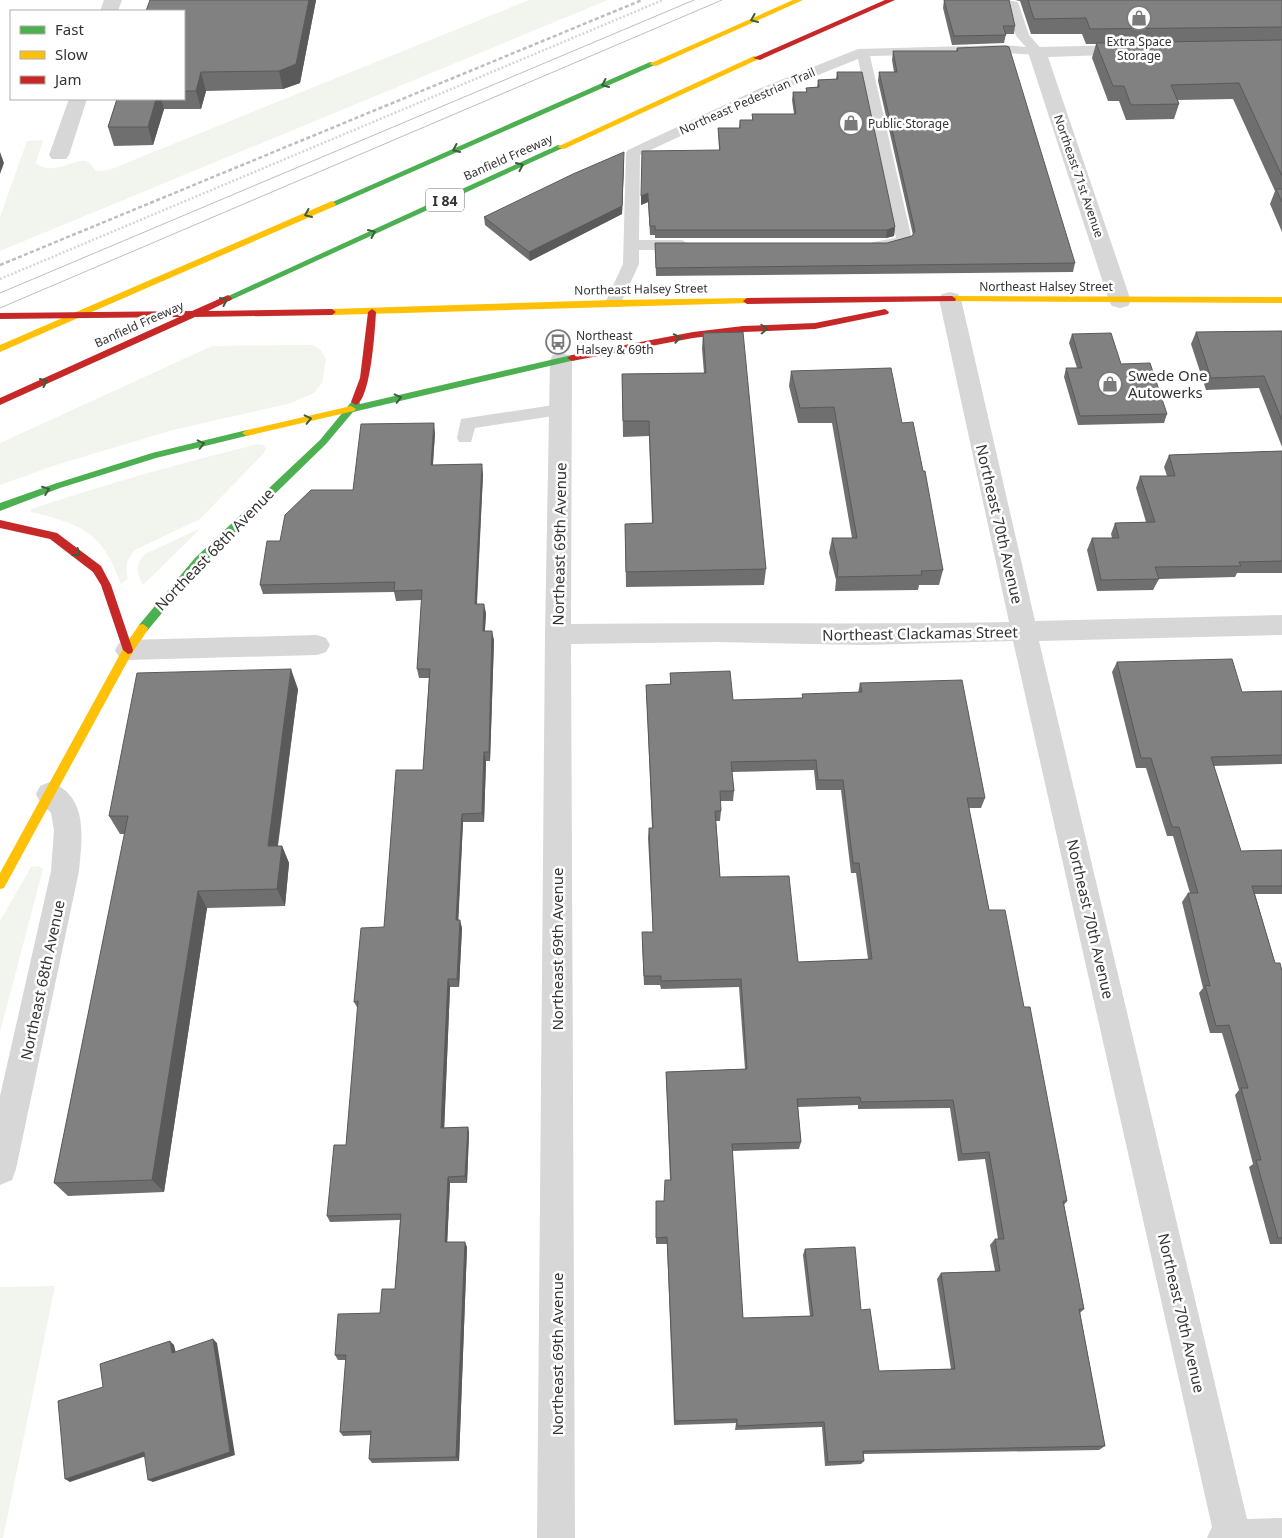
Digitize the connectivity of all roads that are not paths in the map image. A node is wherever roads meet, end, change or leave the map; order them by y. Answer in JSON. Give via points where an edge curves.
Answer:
{"nodes":[{"id":1,"x":799,"y":0,"type":"edge"},
{"id":2,"x":891,"y":0,"type":"edge"},
{"id":3,"x":1012,"y":2,"type":"edge"},
{"id":4,"x":1151,"y":50,"type":"edge"},
{"id":5,"x":863,"y":52,"type":"junction"},
{"id":6,"x":1037,"y":52,"type":"junction"},
{"id":7,"x":78,"y":100,"type":"edge"},
{"id":8,"x":58,"y":154,"type":"dead end"},
{"id":9,"x":632,"y":245,"type":"junction"},
{"id":10,"x":700,"y":245,"type":"edge"},
{"id":11,"x":866,"y":245,"type":"edge"},
{"id":12,"x":950,"y":299,"type":"junction"},
{"id":13,"x":1120,"y":300,"type":"junction"},
{"id":14,"x":1282,"y":300,"type":"edge"},
{"id":15,"x":613,"y":303,"type":"junction"},
{"id":16,"x":372,"y":312,"type":"junction"},
{"id":17,"x":0,"y":316,"type":"edge"},
{"id":18,"x":0,"y":349,"type":"edge"},
{"id":19,"x":561,"y":360,"type":"junction"},
{"id":20,"x":0,"y":402,"type":"edge"},
{"id":21,"x":351,"y":409,"type":"junction"},
{"id":22,"x":560,"y":410,"type":"junction"},
{"id":23,"x":465,"y":438,"type":"dead end"},
{"id":24,"x":0,"y":508,"type":"edge"},
{"id":25,"x":0,"y":524,"type":"edge"},
{"id":26,"x":1282,"y":626,"type":"edge"},
{"id":27,"x":1024,"y":631,"type":"junction"},
{"id":28,"x":558,"y":634,"type":"junction"},
{"id":29,"x":317,"y":645,"type":"dead end"},
{"id":30,"x":128,"y":650,"type":"junction"},
{"id":31,"x":50,"y":794,"type":"junction"},
{"id":32,"x":0,"y":884,"type":"edge"},
{"id":33,"x":0,"y":1169,"type":"edge"},
{"id":34,"x":1282,"y":1537,"type":"edge"},
{"id":35,"x":556,"y":1538,"type":"edge"},
{"id":36,"x":1226,"y":1538,"type":"edge"},
{"id":37,"x":1233,"y":1538,"type":"edge"}],
"edges":[{"from":1,"to":18,"type":"main road","name":"Banfield Freeway","one_way":true},
{"from":20,"to":2,"type":"main road","name":"Banfield Freeway","number":"I 84","one_way":true},
{"from":3,"to":6,"type":"lane","via":[[1024,36]]},
{"from":4,"to":6,"type":"street"},
{"from":5,"to":6,"type":"lane","via":[[1004,49]]},
{"from":5,"to":9,"type":"lane","name":"Northeast Pedestrian Trail","via":[[761,93],[633,154]]},
{"from":5,"to":11,"type":"lane","via":[[904,240],[895,244]]},
{"from":6,"to":13,"type":"street","name":"Northeast 71st Avenue"},
{"from":7,"to":8,"type":"street"},
{"from":9,"to":10,"type":"lane"},
{"from":9,"to":15,"type":"lane","via":[[631,264]]},
{"from":12,"to":13,"type":"main road","name":"Northeast Halsey Street"},
{"from":12,"to":15,"type":"main road","name":"Northeast Halsey Street"},
{"from":19,"to":12,"type":"main road","one_way":true,"via":[[692,335],[815,326]]},
{"from":12,"to":27,"type":"street","name":"Northeast 70th Avenue"},
{"from":13,"to":14,"type":"main road","name":"Northeast Halsey Street"},
{"from":15,"to":16,"type":"main road","name":"Northeast Halsey Street"},
{"from":16,"to":17,"type":"main road","name":"Northeast Halsey Street"},
{"from":16,"to":21,"type":"main road","name":"Northeast 68th Avenue","via":[[362,388]]},
{"from":21,"to":19,"type":"main road","one_way":true},
{"from":19,"to":22,"type":"street","name":"Northeast 69th Avenue"},
{"from":24,"to":21,"type":"main road","one_way":true,"via":[[155,455]]},
{"from":21,"to":30,"type":"main road","name":"Northeast 68th Avenue","via":[[325,439],[166,596]]},
{"from":22,"to":23,"type":"lane","via":[[467,422]]},
{"from":22,"to":28,"type":"street","name":"Northeast 69th Avenue"},
{"from":25,"to":30,"type":"main road","one_way":true,"via":[[53,536],[97,569],[106,585]]},
{"from":26,"to":27,"type":"street","name":"Northeast Clackamas Street"},
{"from":27,"to":28,"type":"street","name":"Northeast Clackamas Street","via":[[865,635],[718,632]]},
{"from":27,"to":37,"type":"street","name":"Northeast 70th Avenue"},
{"from":28,"to":35,"type":"street","name":"Northeast 69th Avenue"},
{"from":29,"to":30,"type":"street"},
{"from":30,"to":31,"type":"main road","name":"Northeast 68th Avenue"},
{"from":31,"to":32,"type":"main road","name":"Northeast 68th Avenue"},
{"from":31,"to":33,"type":"street","name":"Northeast 68th Avenue","via":[[64,808],[68,830],[65,871]]},
{"from":34,"to":37,"type":"street"},
{"from":36,"to":37,"type":"street"}]}
